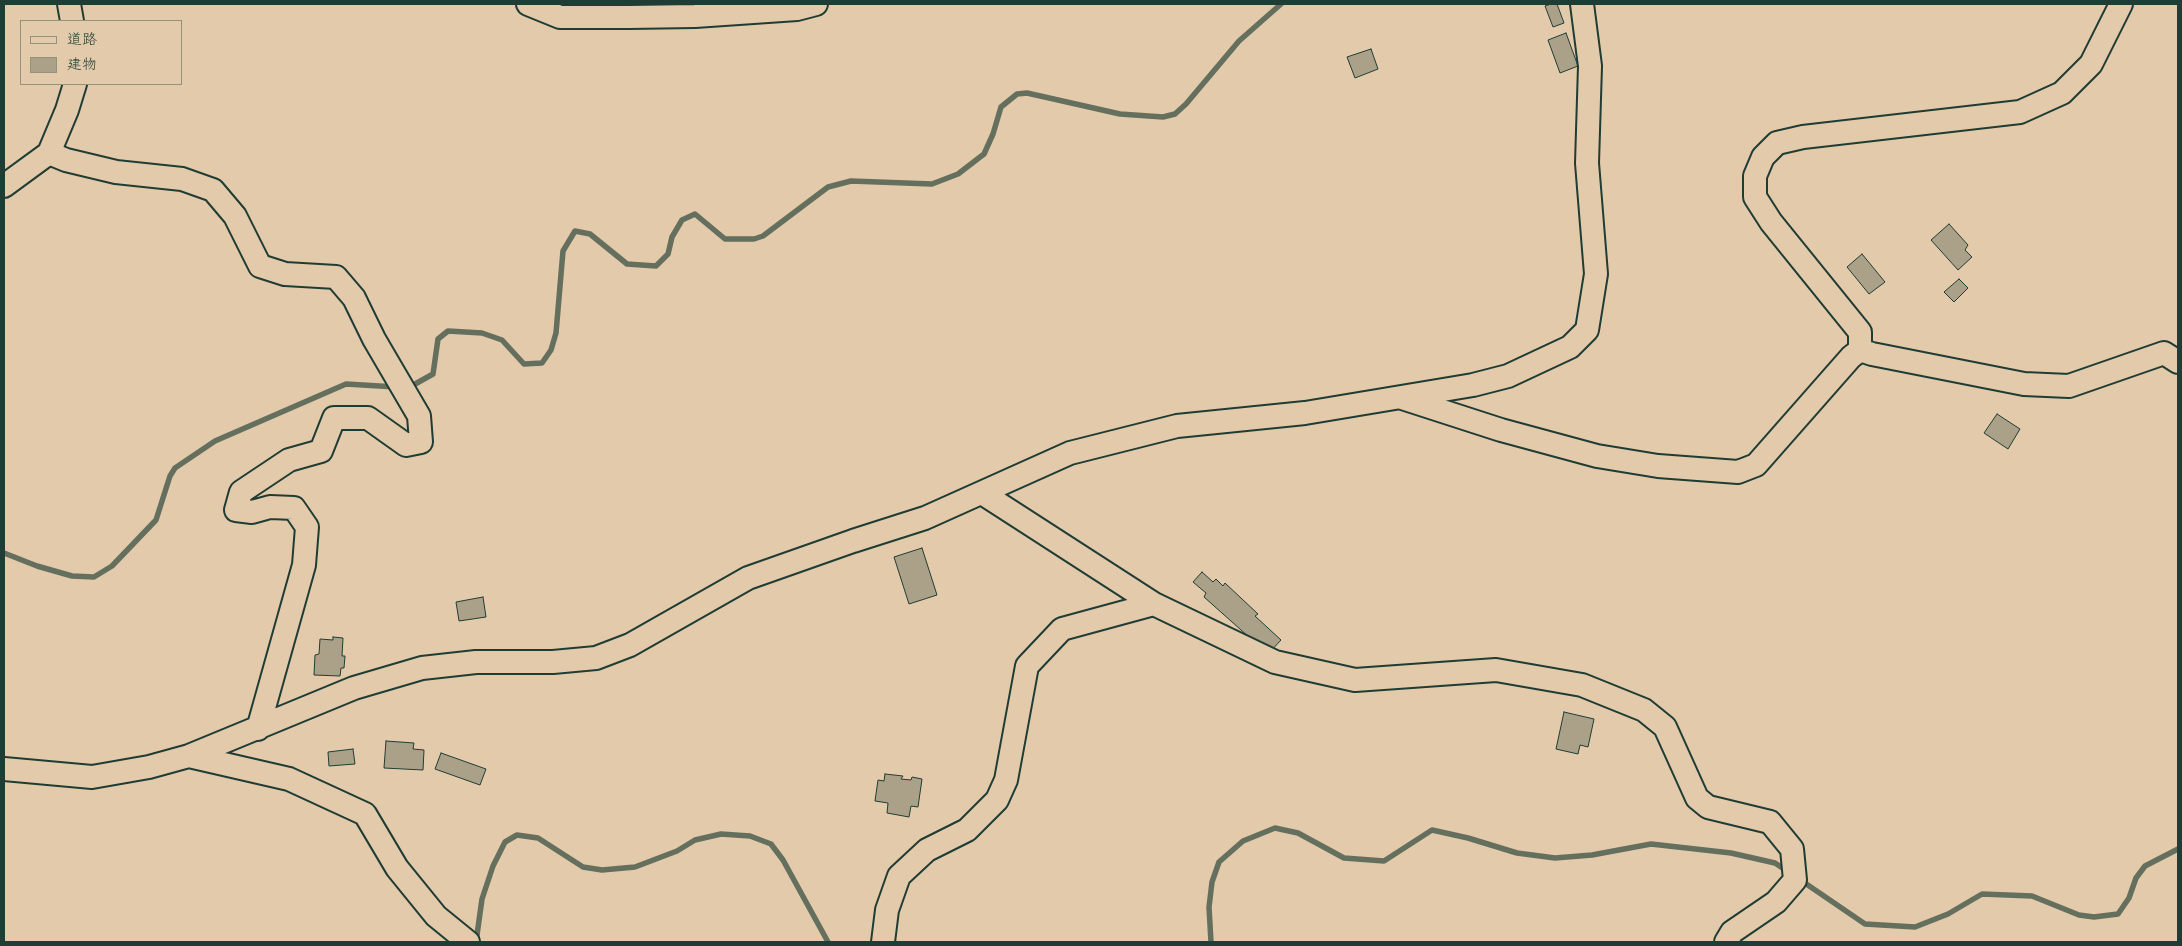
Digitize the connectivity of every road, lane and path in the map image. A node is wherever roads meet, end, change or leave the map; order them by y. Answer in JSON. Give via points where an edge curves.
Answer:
{"nodes":[{"id":1,"x":69,"y":4,"type":"edge"},
{"id":2,"x":528,"y":4,"type":"edge"},
{"id":3,"x":816,"y":4,"type":"edge"},
{"id":4,"x":1582,"y":4,"type":"edge"},
{"id":5,"x":2121,"y":4,"type":"edge"},
{"id":6,"x":72,"y":20,"type":"edge"},
{"id":7,"x":74,"y":85,"type":"edge"},
{"id":8,"x":49,"y":154,"type":"junction"},
{"id":9,"x":4,"y":186,"type":"edge"},
{"id":10,"x":1860,"y":350,"type":"junction"},
{"id":11,"x":2178,"y":362,"type":"edge"},
{"id":12,"x":1399,"y":397,"type":"junction"},
{"id":13,"x":982,"y":493,"type":"junction"},
{"id":14,"x":1154,"y":604,"type":"junction"},
{"id":15,"x":258,"y":729,"type":"junction"},
{"id":16,"x":189,"y":756,"type":"junction"},
{"id":17,"x":4,"y":769,"type":"edge"},
{"id":18,"x":468,"y":942,"type":"edge"},
{"id":19,"x":883,"y":942,"type":"edge"},
{"id":20,"x":1726,"y":942,"type":"edge"}],
"edges":[{"from":1,"to":6,"type":"street"},
{"from":2,"to":3,"type":"street","via":[[560,17],[629,17],[798,9]]},
{"from":4,"to":12,"type":"street","via":[[1590,66],[1587,163],[1596,274],[1587,330],[1570,347],[1508,376]]},
{"from":5,"to":10,"type":"street","via":[[2091,64],[2062,93],[2020,112],[1803,136],[1777,143],[1763,157],[1755,176],[1755,197],[1771,222],[1860,332]]},
{"from":7,"to":8,"type":"street"},
{"from":8,"to":9,"type":"street"},
{"from":8,"to":15,"type":"street","via":[[116,172],[182,179],[213,190],[235,216],[260,266],[285,274],[336,277],[354,298],[419,416],[421,442],[406,444],[368,418],[334,418],[321,451],[289,460],[241,492],[236,510],[252,512],[294,508],[307,527],[304,565]]},
{"from":10,"to":11,"type":"street","via":[[2033,384],[2069,386],[2164,352]]},
{"from":10,"to":12,"type":"street","via":[[1756,465],[1738,472],[1658,466],[1597,456]]},
{"from":12,"to":13,"type":"street","via":[[1305,413],[1177,426],[1070,453]]},
{"from":13,"to":14,"type":"street"},
{"from":13,"to":15,"type":"street","via":[[925,518],[748,578],[630,645],[596,658],[553,662],[476,662],[422,668],[354,688]]},
{"from":14,"to":19,"type":"street","via":[[1062,629],[1027,666],[1006,780],[998,800],[967,830],[927,850],[899,876],[887,910]]},
{"from":14,"to":20,"type":"street","via":[[1275,662],[1355,680],[1496,670],[1582,685],[1644,710],[1665,727],[1697,798],[1708,807],[1770,822],[1792,849],[1795,880],[1776,902],[1732,932]]},
{"from":15,"to":16,"type":"street"},
{"from":16,"to":17,"type":"street","via":[[92,778]]},
{"from":16,"to":18,"type":"street","via":[[289,779],[365,814],[398,868],[436,916]]}]}
